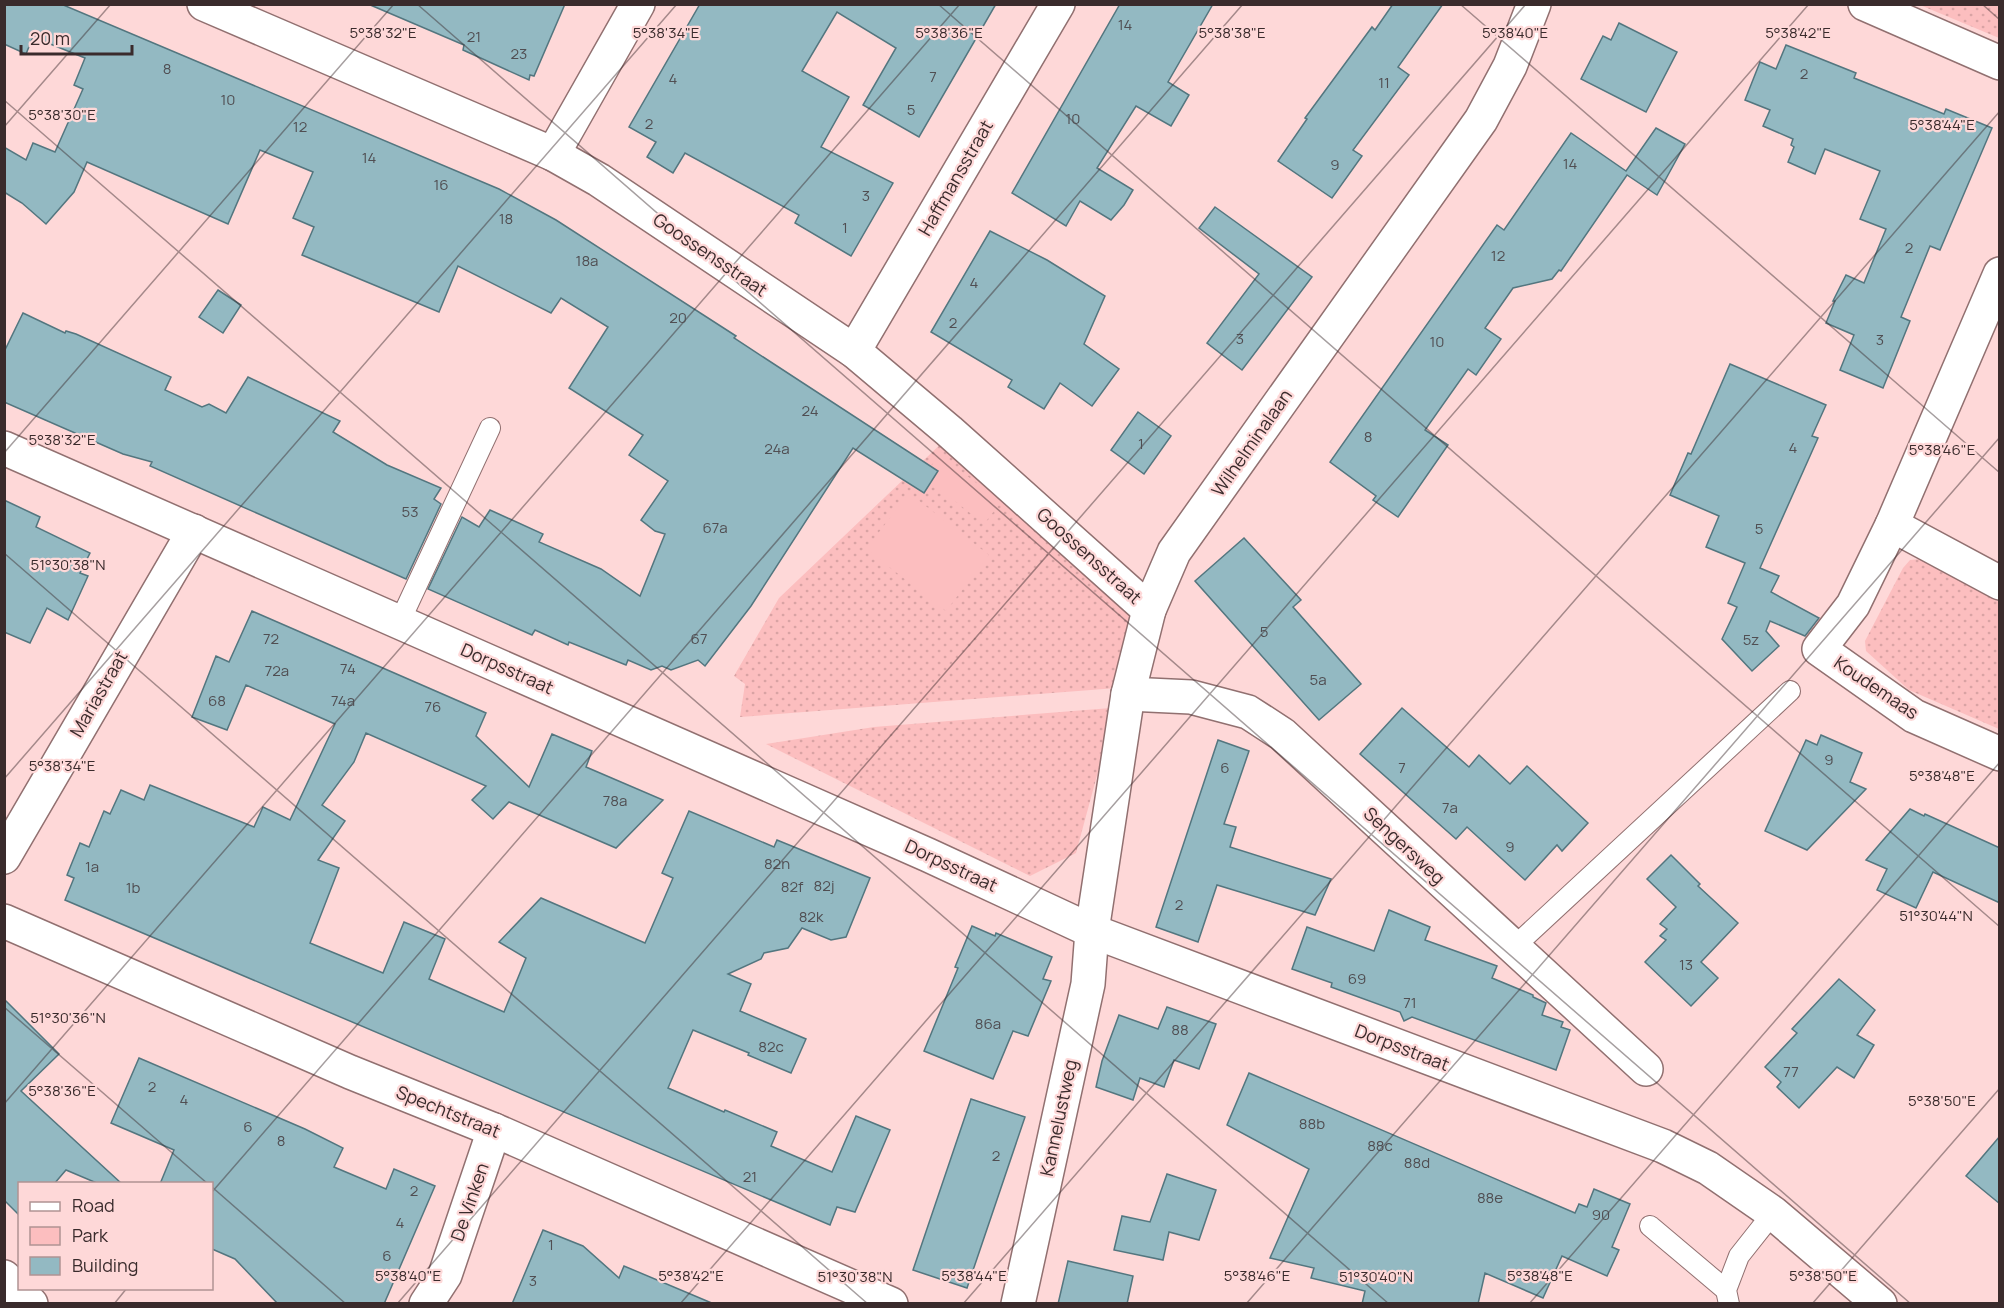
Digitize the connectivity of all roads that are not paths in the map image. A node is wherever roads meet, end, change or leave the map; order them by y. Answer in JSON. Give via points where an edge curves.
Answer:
{"nodes":[{"id":1,"x":204,"y":4,"type":"edge"},
{"id":2,"x":638,"y":4,"type":"edge"},
{"id":3,"x":1058,"y":4,"type":"edge"},
{"id":4,"x":1534,"y":4,"type":"edge"},
{"id":5,"x":1865,"y":4,"type":"edge"},
{"id":6,"x":2000,"y":63,"type":"edge"},
{"id":7,"x":553,"y":154,"type":"junction"},
{"id":8,"x":2000,"y":274,"type":"edge"},
{"id":9,"x":854,"y":351,"type":"junction"},
{"id":10,"x":490,"y":428,"type":"dead end"},
{"id":11,"x":4,"y":448,"type":"edge"},
{"id":12,"x":1892,"y":525,"type":"junction"},
{"id":13,"x":194,"y":531,"type":"junction"},
{"id":14,"x":2000,"y":583,"type":"edge"},
{"id":15,"x":1149,"y":610,"type":"junction"},
{"id":16,"x":400,"y":621,"type":"junction"},
{"id":17,"x":1790,"y":691,"type":"dead end"},
{"id":18,"x":1128,"y":694,"type":"junction"},
{"id":19,"x":2000,"y":754,"type":"edge"},
{"id":20,"x":4,"y":857,"type":"edge"},
{"id":21,"x":4,"y":921,"type":"edge"},
{"id":22,"x":1092,"y":931,"type":"junction"},
{"id":23,"x":1514,"y":947,"type":"junction"},
{"id":24,"x":1646,"y":1069,"type":"dead end"},
{"id":25,"x":494,"y":1131,"type":"junction"},
{"id":26,"x":1773,"y":1213,"type":"junction"},
{"id":27,"x":1650,"y":1226,"type":"dead end"},
{"id":28,"x":4,"y":1277,"type":"edge"},
{"id":29,"x":1727,"y":1297,"type":"edge"},
{"id":30,"x":32,"y":1304,"type":"edge"},
{"id":31,"x":426,"y":1304,"type":"edge"},
{"id":32,"x":891,"y":1304,"type":"edge"},
{"id":33,"x":1018,"y":1304,"type":"edge"},
{"id":34,"x":1880,"y":1304,"type":"edge"}],
"edges":[{"from":1,"to":7,"type":"street","name":"Goossensstraat"},
{"from":2,"to":7,"type":"street"},
{"from":3,"to":9,"type":"street","name":"Haffmansstraat"},
{"from":4,"to":15,"type":"street","name":"Wilhelminalaan","via":[[1510,66],[1481,120],[1174,552]]},
{"from":5,"to":6,"type":"street"},
{"from":7,"to":9,"type":"street","name":"Goossensstraat","via":[[599,180]]},
{"from":8,"to":12,"type":"street","name":"Koudemaas"},
{"from":9,"to":15,"type":"street","name":"Goossensstraat"},
{"from":10,"to":16,"type":"lane"},
{"from":11,"to":13,"type":"street","name":"Dorpsstraat"},
{"from":12,"to":14,"type":"street"},
{"from":12,"to":19,"type":"street","name":"Koudemaas","via":[[1853,605],[1819,650],[1914,716]]},
{"from":13,"to":16,"type":"street","name":"Dorpsstraat"},
{"from":13,"to":20,"type":"street","name":"Mariastraat"},
{"from":15,"to":18,"type":"street","name":"Wilhelminalaan"},
{"from":16,"to":22,"type":"street","name":"Dorpsstraat"},
{"from":17,"to":23,"type":"lane"},
{"from":18,"to":22,"type":"street","name":"Wilhelminalaan"},
{"from":18,"to":23,"type":"street","name":"Sengersweg","via":[[1191,697],[1248,712],[1282,734]]},
{"from":21,"to":25,"type":"street","name":"Spechtstraat"},
{"from":22,"to":26,"type":"street","name":"Dorpsstraat","via":[[1663,1146],[1708,1168]]},
{"from":22,"to":33,"type":"street","name":"Kannelustweg","via":[[1088,984]]},
{"from":23,"to":24,"type":"street","name":"Sengersweg"},
{"from":25,"to":31,"type":"street","name":"De Vinken","via":[[445,1275]]},
{"from":25,"to":32,"type":"street","name":"Spechtstraat"},
{"from":26,"to":29,"type":"lane","via":[[1739,1256]]},
{"from":26,"to":34,"type":"street","name":"Dorpsstraat"},
{"from":27,"to":29,"type":"lane"},
{"from":28,"to":30,"type":"street"}]}
